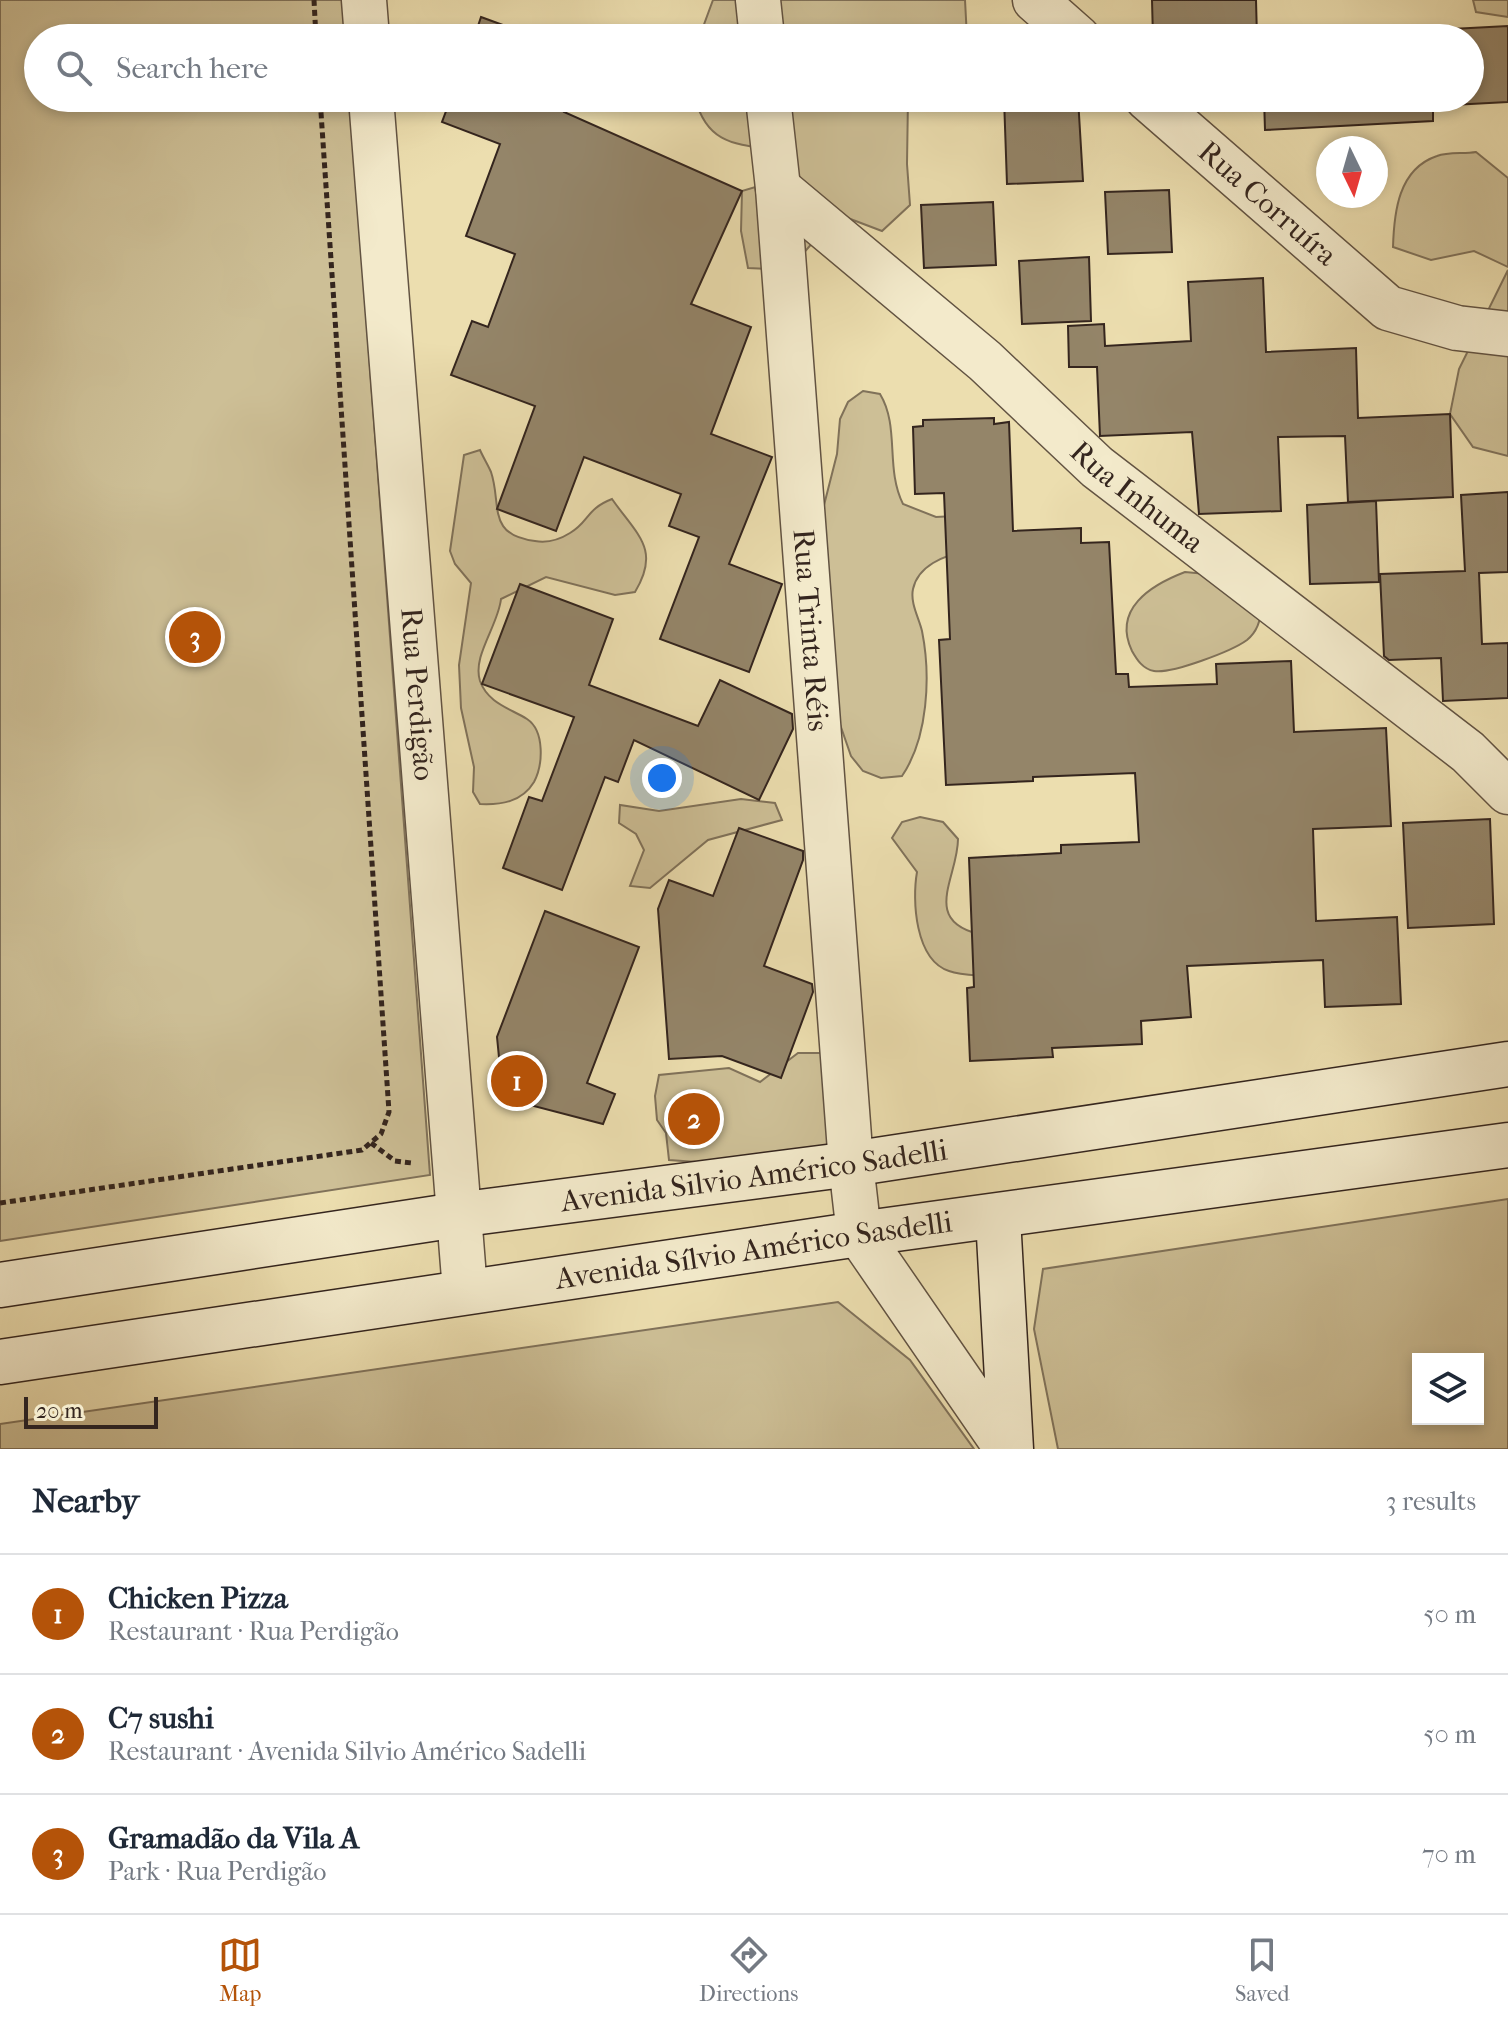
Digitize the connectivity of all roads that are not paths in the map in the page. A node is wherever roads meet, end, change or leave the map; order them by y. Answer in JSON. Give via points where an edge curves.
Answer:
{"nodes":[{"id":1,"x":364,"y":0,"type":"edge"},
{"id":2,"x":758,"y":0,"type":"edge"},
{"id":3,"x":1035,"y":0,"type":"edge"},
{"id":4,"x":366,"y":24,"type":"edge"},
{"id":5,"x":761,"y":24,"type":"edge"},
{"id":6,"x":1062,"y":24,"type":"edge"},
{"id":7,"x":372,"y":112,"type":"edge"},
{"id":8,"x":770,"y":112,"type":"edge"},
{"id":9,"x":1163,"y":112,"type":"edge"},
{"id":10,"x":778,"y":188,"type":"junction"},
{"id":11,"x":1508,"y":334,"type":"edge"},
{"id":12,"x":1508,"y":792,"type":"edge"},
{"id":13,"x":1508,"y":1064,"type":"edge"},
{"id":14,"x":1508,"y":1145,"type":"edge"},
{"id":15,"x":851,"y":1164,"type":"junction"},
{"id":16,"x":457,"y":1215,"type":"junction"},
{"id":17,"x":998,"y":1218,"type":"junction"},
{"id":18,"x":859,"y":1234,"type":"junction"},
{"id":19,"x":0,"y":1285,"type":"edge"},
{"id":20,"x":465,"y":1291,"type":"junction"},
{"id":21,"x":0,"y":1362,"type":"edge"},
{"id":22,"x":1009,"y":1449,"type":"edge"}],
"edges":[{"from":1,"to":4,"type":"street"},
{"from":2,"to":5,"type":"street"},
{"from":3,"to":6,"type":"street"},
{"from":7,"to":16,"type":"street","name":"Rua Perdigão"},
{"from":8,"to":10,"type":"street","name":"Rua Trinta Réis"},
{"from":9,"to":11,"type":"street","name":"Rua Corruíra","via":[[1388,308],[1457,328]]},
{"from":10,"to":12,"type":"street","name":"Rua Inhuma","via":[[985,361],[1097,467],[1468,752]]},
{"from":10,"to":15,"type":"street","name":"Rua Trinta Réis"},
{"from":13,"to":15,"type":"street","name":"Avenida Silvio Américo Sadelli"},
{"from":14,"to":17,"type":"street","name":"Avenida Sílvio Américo Sasdelli"},
{"from":15,"to":16,"type":"street","name":"Avenida Silvio Américo Sadelli"},
{"from":15,"to":18,"type":"street","name":"Rua Trinta Réis"},
{"from":16,"to":19,"type":"street","name":"Avenida Silvio Américo Sadelli"},
{"from":16,"to":20,"type":"street","name":"Rua Perdigão"},
{"from":17,"to":18,"type":"street","name":"Avenida Sílvio Américo Sasdelli"},
{"from":17,"to":22,"type":"street"},
{"from":18,"to":20,"type":"street","name":"Avenida Sílvio Américo Sasdelli"},
{"from":18,"to":22,"type":"street"},
{"from":20,"to":21,"type":"street","name":"Avenida Sílvio Américo Sasdelli"}]}
